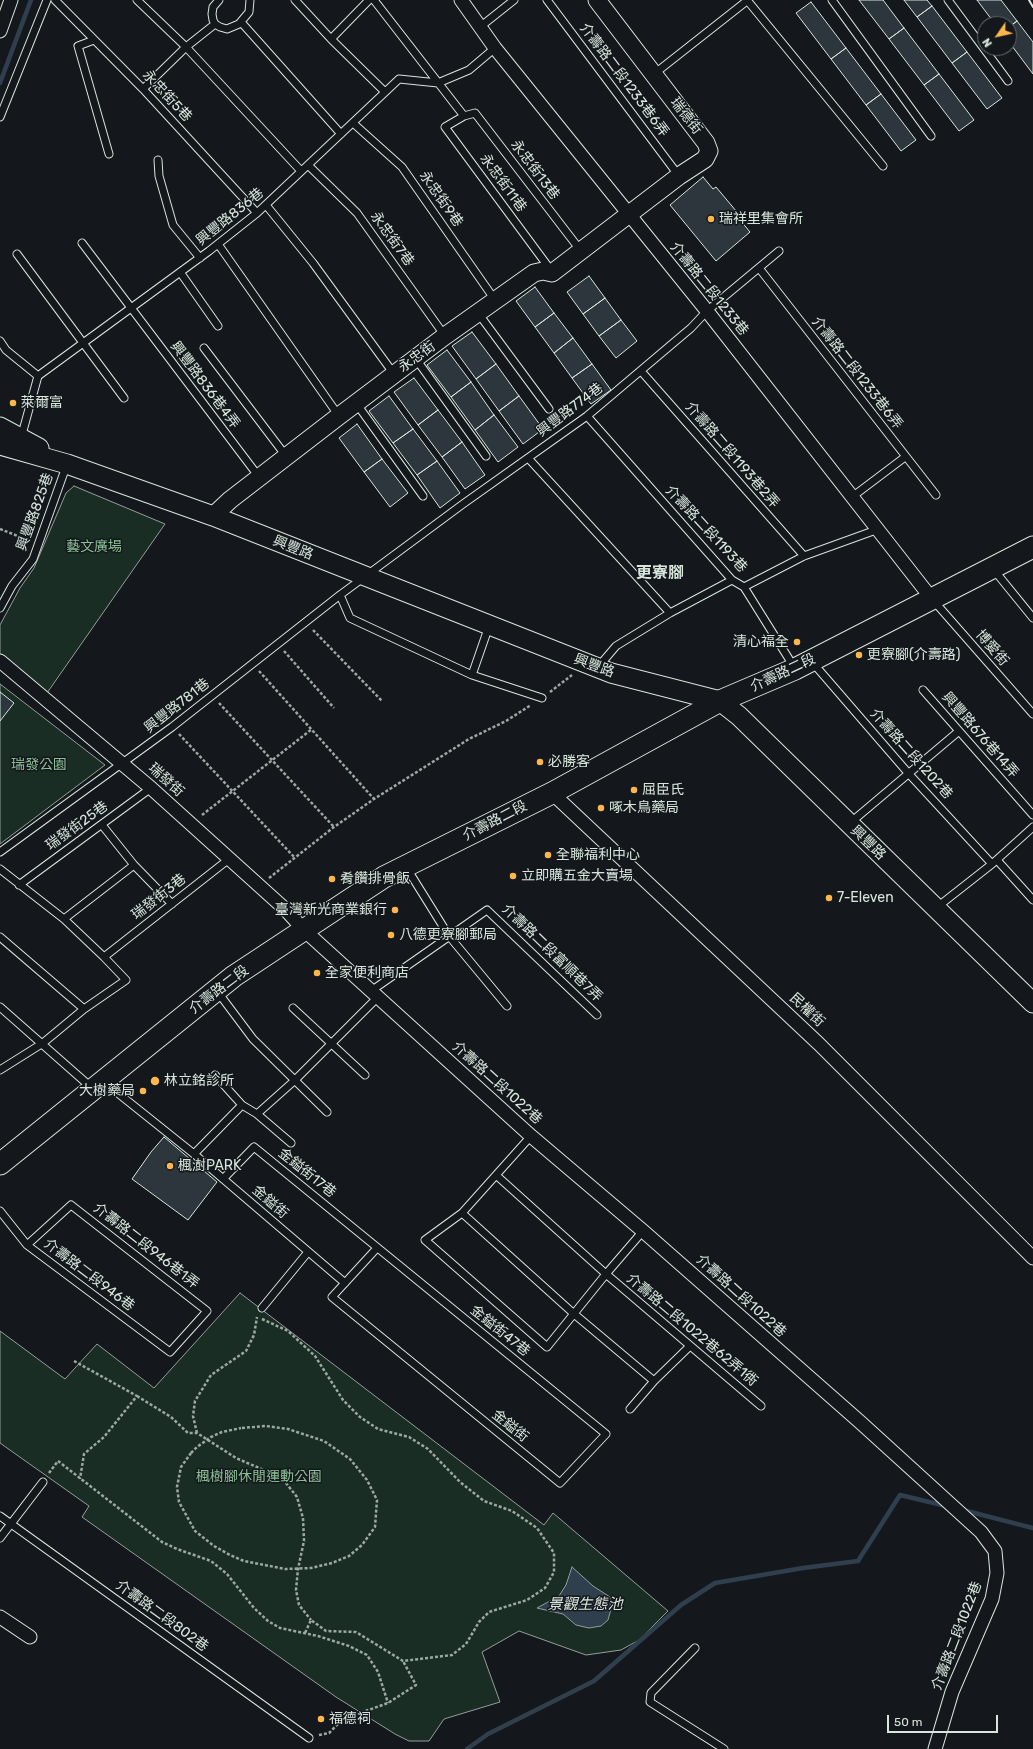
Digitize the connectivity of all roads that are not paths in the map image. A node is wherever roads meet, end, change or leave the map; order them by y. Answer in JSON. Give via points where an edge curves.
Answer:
{"nodes":[{"id":1,"x":11,"y":0,"type":"edge"},
{"id":2,"x":47,"y":0,"type":"edge"},
{"id":3,"x":55,"y":0,"type":"edge"},
{"id":4,"x":137,"y":0,"type":"edge"},
{"id":5,"x":218,"y":0,"type":"edge"},
{"id":6,"x":250,"y":0,"type":"edge"},
{"id":7,"x":295,"y":0,"type":"edge"},
{"id":8,"x":368,"y":0,"type":"edge"},
{"id":9,"x":374,"y":0,"type":"edge"},
{"id":10,"x":461,"y":0,"type":"edge"},
{"id":11,"x":514,"y":0,"type":"edge"},
{"id":12,"x":547,"y":0,"type":"edge"},
{"id":13,"x":597,"y":0,"type":"edge"},
{"id":14,"x":748,"y":0,"type":"edge"},
{"id":15,"x":832,"y":0,"type":"edge"},
{"id":16,"x":948,"y":0,"type":"edge"},
{"id":17,"x":241,"y":22,"type":"junction"},
{"id":18,"x":215,"y":24,"type":"junction"},
{"id":19,"x":480,"y":27,"type":"junction"},
{"id":20,"x":0,"y":31,"type":"edge"},
{"id":21,"x":331,"y":39,"type":"junction"},
{"id":22,"x":94,"y":40,"type":"junction"},
{"id":23,"x":186,"y":47,"type":"junction"},
{"id":24,"x":495,"y":48,"type":"junction"},
{"id":25,"x":653,"y":74,"type":"junction"},
{"id":26,"x":1008,"y":81,"type":"dead end"},
{"id":27,"x":438,"y":83,"type":"junction"},
{"id":28,"x":143,"y":89,"type":"junction"},
{"id":29,"x":385,"y":92,"type":"junction"},
{"id":30,"x":464,"y":116,"type":"junction"},
{"id":31,"x":0,"y":118,"type":"edge"},
{"id":32,"x":353,"y":123,"type":"junction"},
{"id":33,"x":341,"y":134,"type":"junction"},
{"id":34,"x":931,"y":136,"type":"dead end"},
{"id":35,"x":109,"y":154,"type":"dead end"},
{"id":36,"x":158,"y":160,"type":"dead end"},
{"id":37,"x":308,"y":165,"type":"junction"},
{"id":38,"x":883,"y":166,"type":"dead end"},
{"id":39,"x":301,"y":171,"type":"junction"},
{"id":40,"x":680,"y":176,"type":"junction"},
{"id":41,"x":266,"y":205,"type":"junction"},
{"id":42,"x":257,"y":213,"type":"junction"},
{"id":43,"x":629,"y":215,"type":"junction"},
{"id":44,"x":82,"y":243,"type":"dead end"},
{"id":45,"x":218,"y":244,"type":"junction"},
{"id":46,"x":581,"y":251,"type":"junction"},
{"id":47,"x":779,"y":251,"type":"dead end"},
{"id":48,"x":17,"y":254,"type":"dead end"},
{"id":49,"x":200,"y":258,"type":"junction"},
{"id":50,"x":759,"y":268,"type":"junction"},
{"id":51,"x":180,"y":272,"type":"junction"},
{"id":52,"x":552,"y":273,"type":"junction"},
{"id":53,"x":495,"y":300,"type":"junction"},
{"id":54,"x":131,"y":308,"type":"junction"},
{"id":55,"x":707,"y":311,"type":"junction"},
{"id":56,"x":478,"y":313,"type":"junction"},
{"id":57,"x":218,"y":326,"type":"dead end"},
{"id":58,"x":445,"y":336,"type":"junction"},
{"id":59,"x":0,"y":341,"type":"edge"},
{"id":60,"x":83,"y":343,"type":"junction"},
{"id":61,"x":204,"y":348,"type":"dead end"},
{"id":62,"x":415,"y":358,"type":"junction"},
{"id":63,"x":641,"y":371,"type":"junction"},
{"id":64,"x":394,"y":374,"type":"junction"},
{"id":65,"x":38,"y":376,"type":"junction"},
{"id":66,"x":124,"y":398,"type":"dead end"},
{"id":67,"x":356,"y":402,"type":"junction"},
{"id":68,"x":549,"y":409,"type":"dead end"},
{"id":69,"x":339,"y":416,"type":"junction"},
{"id":70,"x":587,"y":416,"type":"junction"},
{"id":71,"x":0,"y":427,"type":"edge"},
{"id":72,"x":13,"y":444,"type":"edge"},
{"id":73,"x":486,"y":456,"type":"dead end"},
{"id":74,"x":286,"y":457,"type":"junction"},
{"id":75,"x":906,"y":457,"type":"junction"},
{"id":76,"x":528,"y":458,"type":"junction"},
{"id":77,"x":67,"y":464,"type":"junction"},
{"id":78,"x":259,"y":477,"type":"junction"},
{"id":79,"x":936,"y":495,"type":"dead end"},
{"id":80,"x":423,"y":496,"type":"dead end"},
{"id":81,"x":852,"y":497,"type":"junction"},
{"id":82,"x":213,"y":516,"type":"junction"},
{"id":83,"x":876,"y":530,"type":"junction"},
{"id":84,"x":1033,"y":547,"type":"edge"},
{"id":85,"x":804,"y":556,"type":"junction"},
{"id":86,"x":992,"y":568,"type":"junction"},
{"id":87,"x":367,"y":577,"type":"junction"},
{"id":88,"x":732,"y":580,"type":"junction"},
{"id":89,"x":744,"y":587,"type":"junction"},
{"id":90,"x":340,"y":595,"type":"junction"},
{"id":91,"x":932,"y":599,"type":"junction"},
{"id":92,"x":0,"y":608,"type":"edge"},
{"id":93,"x":670,"y":613,"type":"junction"},
{"id":94,"x":1033,"y":618,"type":"edge"},
{"id":95,"x":490,"y":626,"type":"junction"},
{"id":96,"x":0,"y":661,"type":"edge"},
{"id":97,"x":803,"y":664,"type":"junction"},
{"id":98,"x":590,"y":665,"type":"junction"},
{"id":99,"x":472,"y":675,"type":"junction"},
{"id":100,"x":924,"y":690,"type":"dead end"},
{"id":101,"x":542,"y":698,"type":"road end"},
{"id":102,"x":720,"y":701,"type":"junction"},
{"id":103,"x":1033,"y":714,"type":"edge"},
{"id":104,"x":959,"y":731,"type":"junction"},
{"id":105,"x":124,"y":764,"type":"junction"},
{"id":106,"x":909,"y":774,"type":"junction"},
{"id":107,"x":151,"y":788,"type":"junction"},
{"id":108,"x":552,"y":792,"type":"junction"},
{"id":109,"x":1033,"y":815,"type":"edge"},
{"id":110,"x":102,"y":824,"type":"junction"},
{"id":111,"x":849,"y":824,"type":"junction"},
{"id":112,"x":1033,"y":828,"type":"edge"},
{"id":113,"x":0,"y":852,"type":"edge"},
{"id":114,"x":229,"y":859,"type":"junction"},
{"id":115,"x":995,"y":862,"type":"junction"},
{"id":116,"x":134,"y":865,"type":"junction"},
{"id":117,"x":406,"y":867,"type":"junction"},
{"id":118,"x":0,"y":869,"type":"edge"},
{"id":119,"x":19,"y":885,"type":"junction"},
{"id":120,"x":1033,"y":900,"type":"edge"},
{"id":121,"x":172,"y":904,"type":"junction"},
{"id":122,"x":936,"y":908,"type":"junction"},
{"id":123,"x":64,"y":919,"type":"junction"},
{"id":124,"x":304,"y":930,"type":"junction"},
{"id":125,"x":449,"y":936,"type":"junction"},
{"id":126,"x":0,"y":937,"type":"edge"},
{"id":127,"x":104,"y":956,"type":"junction"},
{"id":128,"x":216,"y":991,"type":"junction"},
{"id":129,"x":374,"y":994,"type":"junction"},
{"id":130,"x":1033,"y":1003,"type":"edge"},
{"id":131,"x":507,"y":1006,"type":"dead end"},
{"id":132,"x":0,"y":1008,"type":"edge"},
{"id":133,"x":293,"y":1008,"type":"dead end"},
{"id":134,"x":84,"y":1009,"type":"junction"},
{"id":135,"x":597,"y":1015,"type":"dead end"},
{"id":136,"x":43,"y":1043,"type":"junction"},
{"id":137,"x":330,"y":1044,"type":"junction"},
{"id":138,"x":0,"y":1070,"type":"edge"},
{"id":139,"x":214,"y":1075,"type":"dead end"},
{"id":140,"x":365,"y":1075,"type":"dead end"},
{"id":141,"x":294,"y":1081,"type":"junction"},
{"id":142,"x":98,"y":1085,"type":"junction"},
{"id":143,"x":242,"y":1105,"type":"junction"},
{"id":144,"x":327,"y":1112,"type":"dead end"},
{"id":145,"x":257,"y":1114,"type":"junction"},
{"id":146,"x":531,"y":1136,"type":"junction"},
{"id":147,"x":292,"y":1143,"type":"dead end"},
{"id":148,"x":194,"y":1154,"type":"junction"},
{"id":149,"x":0,"y":1164,"type":"edge"},
{"id":150,"x":496,"y":1175,"type":"junction"},
{"id":151,"x":223,"y":1179,"type":"junction"},
{"id":152,"x":0,"y":1210,"type":"edge"},
{"id":153,"x":462,"y":1213,"type":"junction"},
{"id":154,"x":644,"y":1231,"type":"junction"},
{"id":155,"x":27,"y":1245,"type":"junction"},
{"id":156,"x":377,"y":1248,"type":"junction"},
{"id":157,"x":308,"y":1252,"type":"junction"},
{"id":158,"x":1033,"y":1258,"type":"edge"},
{"id":159,"x":606,"y":1274,"type":"junction"},
{"id":160,"x":345,"y":1283,"type":"junction"},
{"id":161,"x":262,"y":1308,"type":"dead end"},
{"id":162,"x":574,"y":1313,"type":"junction"},
{"id":163,"x":690,"y":1346,"type":"junction"},
{"id":164,"x":170,"y":1352,"type":"joint"},
{"id":165,"x":654,"y":1381,"type":"junction"},
{"id":166,"x":761,"y":1406,"type":"dead end"},
{"id":167,"x":630,"y":1409,"type":"dead end"},
{"id":168,"x":43,"y":1482,"type":"road end"},
{"id":169,"x":560,"y":1483,"type":"joint"},
{"id":170,"x":0,"y":1516,"type":"edge"},
{"id":171,"x":10,"y":1523,"type":"junction"},
{"id":172,"x":0,"y":1538,"type":"edge"},
{"id":173,"x":0,"y":1617,"type":"edge"},
{"id":174,"x":30,"y":1637,"type":"dead end"},
{"id":175,"x":695,"y":1648,"type":"dead end"},
{"id":176,"x":309,"y":1738,"type":"road end"},
{"id":177,"x":724,"y":1749,"type":"edge"},
{"id":178,"x":935,"y":1749,"type":"edge"}],
"edges":[{"from":1,"to":20,"type":"street"},
{"from":2,"to":31,"type":"lane"},
{"from":3,"to":22,"type":"lane","name":"永忠街5巷"},
{"from":4,"to":23,"type":"lane"},
{"from":5,"to":18,"type":"lane","via":[[212,14]]},
{"from":6,"to":17,"type":"lane","via":[[249,12]]},
{"from":7,"to":21,"type":"lane"},
{"from":8,"to":21,"type":"lane"},
{"from":9,"to":27,"type":"lane"},
{"from":10,"to":19,"type":"street","name":"介壽路二段1233巷"},
{"from":11,"to":19,"type":"lane"},
{"from":12,"to":40,"type":"lane","name":"介壽路二段1233巷6弄"},
{"from":13,"to":25,"type":"street","name":"瑞德街"},
{"from":14,"to":25,"type":"lane"},
{"from":14,"to":38,"type":"lane"},
{"from":15,"to":34,"type":"lane"},
{"from":16,"to":26,"type":"lane"},
{"from":17,"to":18,"type":"lane","via":[[234,28],[227,29]]},
{"from":17,"to":33,"type":"lane"},
{"from":18,"to":23,"type":"lane"},
{"from":19,"to":24,"type":"street","name":"介壽路二段1233巷"},
{"from":21,"to":29,"type":"lane"},
{"from":22,"to":28,"type":"lane","name":"永忠街5巷"},
{"from":22,"to":35,"type":"lane","via":[[78,46]]},
{"from":23,"to":28,"type":"lane"},
{"from":23,"to":39,"type":"lane"},
{"from":24,"to":27,"type":"lane","name":"興豐路836巷","via":[[469,70]]},
{"from":24,"to":43,"type":"street","name":"介壽路二段1233巷"},
{"from":25,"to":40,"type":"street","name":"瑞德街","via":[[699,132],[709,151],[705,159]]},
{"from":27,"to":29,"type":"lane","name":"興豐路836巷","via":[[399,79]]},
{"from":27,"to":30,"type":"lane"},
{"from":28,"to":42,"type":"lane","name":"永忠街5巷"},
{"from":29,"to":32,"type":"lane","name":"興豐路836巷"},
{"from":30,"to":46,"type":"lane","name":"永忠街13巷","via":[[475,113]]},
{"from":30,"to":52,"type":"lane","name":"永忠街11巷","via":[[445,127]]},
{"from":32,"to":33,"type":"lane","name":"興豐路836巷"},
{"from":32,"to":53,"type":"lane","name":"永忠街9巷","via":[[402,167]]},
{"from":33,"to":37,"type":"lane","name":"興豐路836巷"},
{"from":36,"to":49,"type":"lane","via":[[159,176],[173,225]]},
{"from":37,"to":39,"type":"lane","name":"興豐路836巷"},
{"from":37,"to":58,"type":"lane","name":"永忠街7巷","via":[[357,213]]},
{"from":39,"to":41,"type":"lane","name":"興豐路836巷"},
{"from":40,"to":43,"type":"street","name":"瑞德街"},
{"from":41,"to":42,"type":"lane","name":"興豐路836巷"},
{"from":41,"to":64,"type":"lane","via":[[313,263]]},
{"from":42,"to":45,"type":"lane","name":"興豐路836巷"},
{"from":43,"to":46,"type":"street"},
{"from":43,"to":55,"type":"street","name":"介壽路二段1233巷"},
{"from":44,"to":54,"type":"lane","name":"興豐路836巷4弄"},
{"from":45,"to":49,"type":"lane","name":"興豐路836巷"},
{"from":45,"to":69,"type":"lane"},
{"from":46,"to":52,"type":"street"},
{"from":47,"to":50,"type":"lane","name":"興豐路774巷"},
{"from":48,"to":60,"type":"lane"},
{"from":49,"to":51,"type":"lane","name":"興豐路836巷"},
{"from":50,"to":55,"type":"lane","name":"興豐路774巷"},
{"from":50,"to":75,"type":"lane","name":"介壽路二段1233巷6弄"},
{"from":51,"to":54,"type":"lane","name":"興豐路836巷"},
{"from":51,"to":57,"type":"lane"},
{"from":52,"to":53,"type":"street","name":"永忠街","via":[[534,273]]},
{"from":53,"to":56,"type":"street","name":"永忠街"},
{"from":54,"to":60,"type":"lane","name":"興豐路836巷"},
{"from":54,"to":78,"type":"lane","name":"興豐路836巷4弄"},
{"from":55,"to":63,"type":"lane","name":"興豐路774巷"},
{"from":55,"to":81,"type":"street","name":"介壽路二段1233巷"},
{"from":56,"to":58,"type":"street","name":"永忠街"},
{"from":56,"to":68,"type":"lane"},
{"from":58,"to":62,"type":"street","name":"永忠街"},
{"from":59,"to":65,"type":"lane","via":[[6,350]]},
{"from":60,"to":65,"type":"lane","name":"興豐路836巷"},
{"from":60,"to":66,"type":"lane"},
{"from":61,"to":74,"type":"lane"},
{"from":62,"to":64,"type":"street","name":"永忠街"},
{"from":62,"to":73,"type":"lane"},
{"from":63,"to":70,"type":"lane","name":"興豐路774巷"},
{"from":63,"to":85,"type":"lane","name":"介壽路二段1193巷2弄"},
{"from":64,"to":67,"type":"street","name":"永忠街"},
{"from":65,"to":72,"type":"lane"},
{"from":67,"to":69,"type":"street","name":"永忠街"},
{"from":67,"to":80,"type":"lane"},
{"from":69,"to":74,"type":"street","name":"永忠街"},
{"from":70,"to":76,"type":"lane","name":"興豐路774巷"},
{"from":70,"to":88,"type":"lane","name":"介壽路二段1193巷"},
{"from":71,"to":72,"type":"main road","name":"興豐路"},
{"from":72,"to":77,"type":"main road","name":"興豐路"},
{"from":74,"to":78,"type":"street","name":"永忠街"},
{"from":75,"to":79,"type":"lane","name":"介壽路二段1233巷6弄"},
{"from":75,"to":81,"type":"lane"},
{"from":76,"to":87,"type":"lane","name":"興豐路774巷"},
{"from":76,"to":93,"type":"lane"},
{"from":77,"to":82,"type":"main road","name":"興豐路"},
{"from":77,"to":92,"type":"lane","name":"興豐路825巷","via":[[33,559],[12,586]]},
{"from":78,"to":82,"type":"street","name":"永忠街"},
{"from":81,"to":83,"type":"street","name":"介壽路二段1233巷"},
{"from":82,"to":87,"type":"main road","name":"興豐路"},
{"from":83,"to":85,"type":"lane"},
{"from":83,"to":91,"type":"street","name":"介壽路二段1233巷"},
{"from":84,"to":86,"type":"main road","name":"介壽路二段"},
{"from":85,"to":89,"type":"lane"},
{"from":86,"to":91,"type":"main road","name":"介壽路二段"},
{"from":86,"to":94,"type":"lane"},
{"from":87,"to":90,"type":"lane","name":"興豐路781巷"},
{"from":87,"to":95,"type":"main road","name":"興豐路"},
{"from":88,"to":89,"type":"lane","name":"介壽路二段1193巷"},
{"from":88,"to":93,"type":"lane"},
{"from":89,"to":97,"type":"lane","name":"介壽路二段1193巷"},
{"from":90,"to":99,"type":"lane","via":[[350,618]]},
{"from":90,"to":105,"type":"lane","name":"興豐路781巷"},
{"from":91,"to":97,"type":"main road","name":"介壽路二段"},
{"from":91,"to":103,"type":"lane","name":"博愛街"},
{"from":93,"to":98,"type":"lane"},
{"from":95,"to":98,"type":"main road","name":"興豐路"},
{"from":95,"to":99,"type":"lane"},
{"from":96,"to":105,"type":"street","name":"瑞發街"},
{"from":97,"to":102,"type":"main road","name":"介壽路二段"},
{"from":97,"to":106,"type":"lane","name":"介壽路二段1202巷"},
{"from":98,"to":102,"type":"main road","name":"興豐路"},
{"from":99,"to":101,"type":"lane"},
{"from":100,"to":104,"type":"lane","name":"興豐路676巷14弄"},
{"from":102,"to":108,"type":"main road","name":"介壽路二段"},
{"from":102,"to":111,"type":"main road","name":"興豐路","via":[[739,716]]},
{"from":104,"to":106,"type":"lane"},
{"from":104,"to":109,"type":"lane","name":"興豐路676巷14弄"},
{"from":105,"to":107,"type":"street","name":"瑞發街"},
{"from":105,"to":113,"type":"lane","name":"興豐路781巷"},
{"from":106,"to":111,"type":"lane"},
{"from":106,"to":115,"type":"lane","name":"介壽路二段1202巷"},
{"from":107,"to":110,"type":"lane","name":"瑞發街25巷"},
{"from":107,"to":114,"type":"street","name":"瑞發街"},
{"from":108,"to":117,"type":"main road","name":"介壽路二段"},
{"from":108,"to":158,"type":"street","name":"民權街","via":[[819,1044]]},
{"from":110,"to":116,"type":"lane"},
{"from":110,"to":119,"type":"lane","name":"瑞發街25巷"},
{"from":111,"to":122,"type":"main road","name":"興豐路"},
{"from":112,"to":115,"type":"lane"},
{"from":114,"to":121,"type":"lane","name":"瑞發街3巷"},
{"from":114,"to":124,"type":"street","name":"瑞發街","via":[[285,909]]},
{"from":115,"to":120,"type":"lane","name":"介壽路二段1202巷"},
{"from":115,"to":122,"type":"lane"},
{"from":116,"to":121,"type":"lane"},
{"from":116,"to":123,"type":"lane"},
{"from":117,"to":124,"type":"main road","name":"介壽路二段","via":[[384,877]]},
{"from":117,"to":125,"type":"lane"},
{"from":118,"to":119,"type":"lane"},
{"from":119,"to":123,"type":"lane"},
{"from":121,"to":127,"type":"lane","name":"瑞發街3巷"},
{"from":122,"to":130,"type":"main road","name":"興豐路"},
{"from":123,"to":127,"type":"lane"},
{"from":124,"to":128,"type":"main road","name":"介壽路二段","via":[[234,976]]},
{"from":124,"to":129,"type":"street","name":"介壽路二段1022巷"},
{"from":125,"to":129,"type":"lane"},
{"from":125,"to":131,"type":"lane"},
{"from":125,"to":135,"type":"lane","name":"介壽路二段富順巷7弄","via":[[487,910]]},
{"from":126,"to":134,"type":"lane"},
{"from":127,"to":134,"type":"lane","via":[[126,980]]},
{"from":128,"to":141,"type":"lane","via":[[253,1039]]},
{"from":128,"to":142,"type":"main road","name":"介壽路二段"},
{"from":129,"to":137,"type":"lane"},
{"from":129,"to":146,"type":"street","name":"介壽路二段1022巷"},
{"from":132,"to":136,"type":"lane","name":"金鎰街"},
{"from":133,"to":137,"type":"lane"},
{"from":134,"to":136,"type":"lane"},
{"from":136,"to":138,"type":"lane"},
{"from":136,"to":142,"type":"lane","name":"金鎰街"},
{"from":137,"to":140,"type":"lane"},
{"from":137,"to":141,"type":"lane"},
{"from":139,"to":143,"type":"lane"},
{"from":141,"to":144,"type":"lane"},
{"from":141,"to":145,"type":"lane"},
{"from":142,"to":148,"type":"lane","name":"金鎰街"},
{"from":142,"to":149,"type":"main road","name":"介壽路二段"},
{"from":143,"to":145,"type":"lane"},
{"from":143,"to":148,"type":"lane"},
{"from":145,"to":147,"type":"lane"},
{"from":146,"to":150,"type":"lane"},
{"from":146,"to":154,"type":"street","name":"介壽路二段1022巷"},
{"from":148,"to":151,"type":"lane","name":"金鎰街"},
{"from":150,"to":153,"type":"lane"},
{"from":150,"to":159,"type":"lane","name":"介壽路二段1022巷62弄1衖"},
{"from":151,"to":156,"type":"lane","name":"金鎰街17巷","via":[[254,1147]]},
{"from":151,"to":157,"type":"lane","name":"金鎰街"},
{"from":152,"to":155,"type":"lane","name":"介壽路二段946巷"},
{"from":153,"to":162,"type":"lane"},
{"from":153,"to":162,"type":"lane","via":[[425,1240],[546,1347]]},
{"from":154,"to":159,"type":"lane"},
{"from":154,"to":178,"type":"street","name":"介壽路二段1022巷","via":[[981,1532],[995,1551],[997,1573],[992,1599],[952,1692]]},
{"from":155,"to":164,"type":"lane","name":"介壽路二段946巷"},
{"from":155,"to":164,"type":"lane","name":"介壽路二段946巷1弄","via":[[71,1205],[208,1311]]},
{"from":156,"to":160,"type":"lane"},
{"from":156,"to":169,"type":"lane","name":"金鎰街47巷","via":[[606,1434]]},
{"from":157,"to":160,"type":"lane","name":"金鎰街"},
{"from":157,"to":161,"type":"lane"},
{"from":159,"to":162,"type":"lane"},
{"from":159,"to":163,"type":"lane","name":"介壽路二段1022巷62弄1衖"},
{"from":160,"to":169,"type":"lane","name":"金鎰街","via":[[332,1297]]},
{"from":162,"to":165,"type":"lane"},
{"from":163,"to":165,"type":"lane"},
{"from":163,"to":166,"type":"lane","name":"介壽路二段1022巷62弄1衖"},
{"from":165,"to":167,"type":"lane"},
{"from":168,"to":171,"type":"lane"},
{"from":170,"to":171,"type":"lane","name":"介壽路二段802巷"},
{"from":171,"to":172,"type":"lane"},
{"from":171,"to":176,"type":"lane","name":"介壽路二段802巷"},
{"from":173,"to":174,"type":"street"},
{"from":175,"to":177,"type":"lane","via":[[651,1693],[650,1702]]}]}
